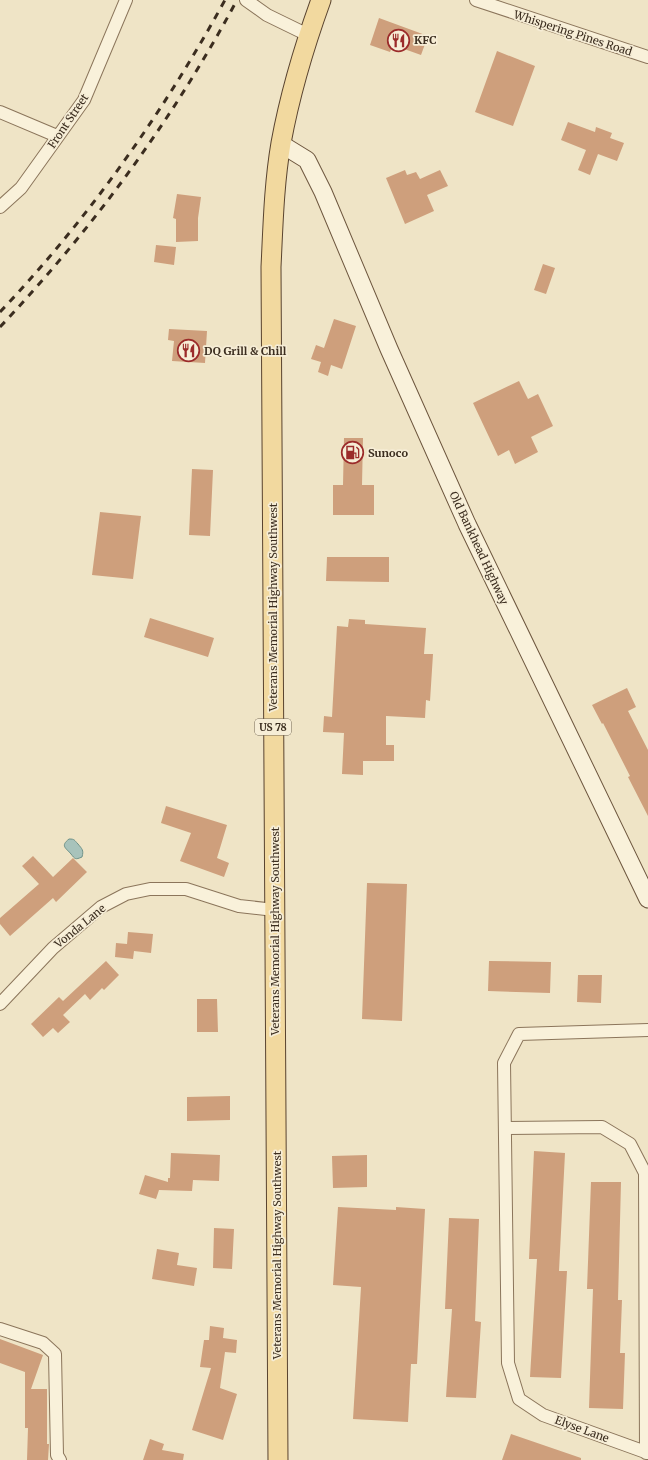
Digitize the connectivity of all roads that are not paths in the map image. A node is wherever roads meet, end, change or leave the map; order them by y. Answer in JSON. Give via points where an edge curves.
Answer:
{"nodes":[{"id":1,"x":126,"y":0,"type":"edge"},
{"id":2,"x":246,"y":0,"type":"edge"},
{"id":3,"x":321,"y":0,"type":"edge"},
{"id":4,"x":476,"y":0,"type":"edge"},
{"id":5,"x":308,"y":36,"type":"junction"},
{"id":6,"x":648,"y":57,"type":"edge"},
{"id":7,"x":0,"y":112,"type":"edge"},
{"id":8,"x":57,"y":136,"type":"junction"},
{"id":9,"x":281,"y":144,"type":"junction"},
{"id":10,"x":0,"y":207,"type":"edge"},
{"id":11,"x":648,"y":899,"type":"edge"},
{"id":12,"x":275,"y":910,"type":"junction"},
{"id":13,"x":0,"y":1004,"type":"edge"},
{"id":14,"x":648,"y":1030,"type":"edge"},
{"id":15,"x":505,"y":1128,"type":"junction"},
{"id":16,"x":0,"y":1329,"type":"edge"},
{"id":17,"x":647,"y":1453,"type":"edge"},
{"id":18,"x":60,"y":1460,"type":"edge"},
{"id":19,"x":278,"y":1460,"type":"edge"}],
"edges":[{"from":1,"to":8,"type":"street","name":"Front Street","via":[[84,100]]},
{"from":2,"to":5,"type":"street"},
{"from":3,"to":5,"type":"main road","name":"Veterans Memorial Highway Southwest","number":"US 78"},
{"from":4,"to":6,"type":"street","name":"Whispering Pines Road"},
{"from":5,"to":9,"type":"main road","name":"Veterans Memorial Highway Southwest","number":"US 78"},
{"from":7,"to":8,"type":"street"},
{"from":8,"to":10,"type":"street","name":"Front Street","via":[[21,188]]},
{"from":9,"to":11,"type":"street","name":"Old Bankhead Highway","via":[[307,160],[323,192],[389,350],[467,524]]},
{"from":9,"to":12,"type":"main road","name":"Veterans Memorial Highway Southwest","number":"US 78","via":[[271,267]]},
{"from":12,"to":13,"type":"street","name":"Vonda Lane","via":[[239,906],[186,889],[150,889],[126,894],[101,907],[59,943]]},
{"from":12,"to":19,"type":"main road","name":"Veterans Memorial Highway Southwest","number":"US 78"},
{"from":14,"to":15,"type":"street","via":[[519,1034],[504,1063]]},
{"from":15,"to":17,"type":"street","name":"Elyse Lane","via":[[508,1363],[519,1399],[543,1415]]},
{"from":15,"to":17,"type":"street","via":[[602,1127],[630,1144],[645,1173]]},
{"from":16,"to":18,"type":"street","via":[[43,1343],[55,1354],[57,1455]]}]}
